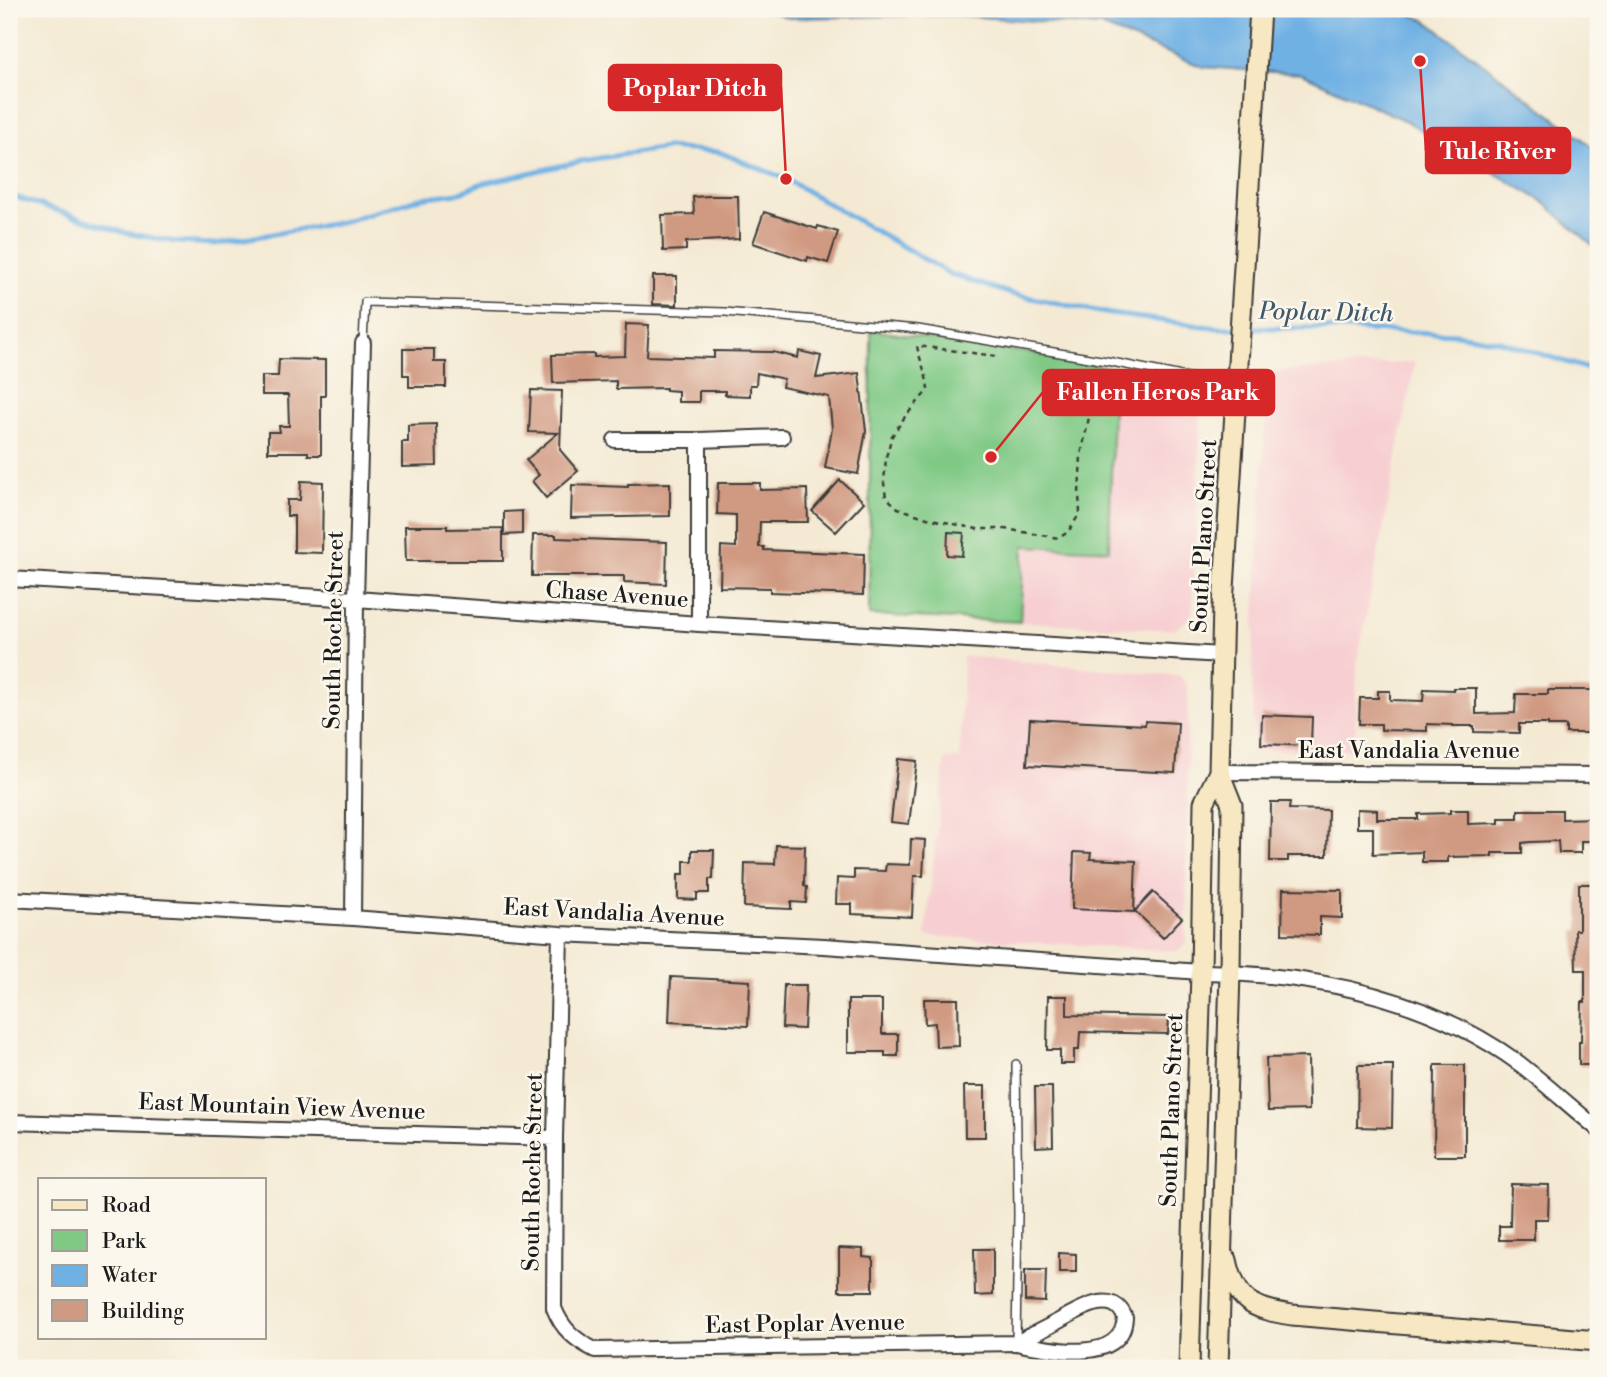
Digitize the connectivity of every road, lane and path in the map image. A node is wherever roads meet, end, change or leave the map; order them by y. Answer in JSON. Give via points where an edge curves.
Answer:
{"nodes":[{"id":1,"x":1260,"y":9,"type":"edge"},
{"id":2,"x":363,"y":343,"type":"joint"},
{"id":3,"x":1007,"y":357,"type":"dead end"},
{"id":4,"x":1077,"y":368,"type":"dead end"},
{"id":5,"x":1237,"y":387,"type":"junction"},
{"id":6,"x":782,"y":436,"type":"dead end"},
{"id":7,"x":615,"y":440,"type":"dead end"},
{"id":8,"x":699,"y":440,"type":"junction"},
{"id":9,"x":9,"y":579,"type":"edge"},
{"id":10,"x":356,"y":599,"type":"junction"},
{"id":11,"x":699,"y":624,"type":"junction"},
{"id":12,"x":1222,"y":655,"type":"junction"},
{"id":13,"x":1219,"y":772,"type":"junction"},
{"id":14,"x":1598,"y":775,"type":"edge"},
{"id":15,"x":9,"y":899,"type":"edge"},
{"id":16,"x":353,"y":918,"type":"junction"},
{"id":17,"x":560,"y":934,"type":"junction"},
{"id":18,"x":1216,"y":973,"type":"junction"},
{"id":19,"x":1016,"y":1063,"type":"dead end"},
{"id":20,"x":9,"y":1122,"type":"edge"},
{"id":21,"x":1598,"y":1129,"type":"edge"},
{"id":22,"x":555,"y":1138,"type":"junction"},
{"id":23,"x":1223,"y":1227,"type":"junction"},
{"id":24,"x":1598,"y":1341,"type":"edge"},
{"id":25,"x":1016,"y":1343,"type":"junction"},
{"id":26,"x":595,"y":1350,"type":"joint"},
{"id":27,"x":1189,"y":1368,"type":"edge"},
{"id":28,"x":1218,"y":1368,"type":"edge"}],
"edges":[{"from":1,"to":5,"type":"main road","name":"South Plano Street"},
{"from":2,"to":5,"type":"lane","via":[[365,302],[725,312],[918,329]]},
{"from":2,"to":10,"type":"street","name":"South Roche Street"},
{"from":3,"to":4,"type":"path","via":[[917,346],[928,390],[892,436],[886,457],[886,497],[898,508],[977,529],[1059,538],[1068,532],[1080,513],[1081,455],[1101,378]]},
{"from":5,"to":12,"type":"main road","name":"South Plano Street"},
{"from":6,"to":8,"type":"street"},
{"from":7,"to":8,"type":"street"},
{"from":8,"to":11,"type":"street"},
{"from":9,"to":10,"type":"street","name":"Chase Avenue"},
{"from":10,"to":11,"type":"street","name":"Chase Avenue"},
{"from":10,"to":16,"type":"street","name":"South Roche Street"},
{"from":11,"to":12,"type":"street","name":"Chase Avenue"},
{"from":12,"to":13,"type":"main road","name":"South Plano Street"},
{"from":13,"to":14,"type":"street","name":"East Vandalia Avenue"},
{"from":13,"to":18,"type":"main road","name":"South Plano Street","via":[[1232,805]]},
{"from":13,"to":18,"type":"main road","name":"South Plano Street","via":[[1204,803]]},
{"from":15,"to":16,"type":"street","name":"East Vandalia Avenue"},
{"from":16,"to":17,"type":"street","name":"East Vandalia Avenue"},
{"from":17,"to":18,"type":"street","name":"East Vandalia Avenue","via":[[824,946]]},
{"from":17,"to":22,"type":"street","name":"South Roche Street"},
{"from":18,"to":21,"type":"street","name":"East Vandalia Avenue","via":[[1323,983],[1408,1005],[1468,1032],[1519,1063]]},
{"from":18,"to":23,"type":"main road","name":"South Plano Street"},
{"from":18,"to":27,"type":"main road","name":"South Plano Street"},
{"from":19,"to":25,"type":"lane"},
{"from":20,"to":22,"type":"street","name":"East Mountain View Avenue"},
{"from":22,"to":26,"type":"street","name":"South Roche Street","via":[[554,1308],[566,1330]]},
{"from":23,"to":24,"type":"main road","via":[[1230,1275],[1238,1292],[1257,1308],[1292,1315]]},
{"from":23,"to":28,"type":"main road","name":"South Plano Street"},
{"from":25,"to":25,"type":"street","name":"East Poplar Avenue","via":[[1088,1305],[1111,1303],[1125,1318],[1121,1335],[1097,1349],[1055,1351]]},
{"from":25,"to":26,"type":"street","name":"East Poplar Avenue"}]}
